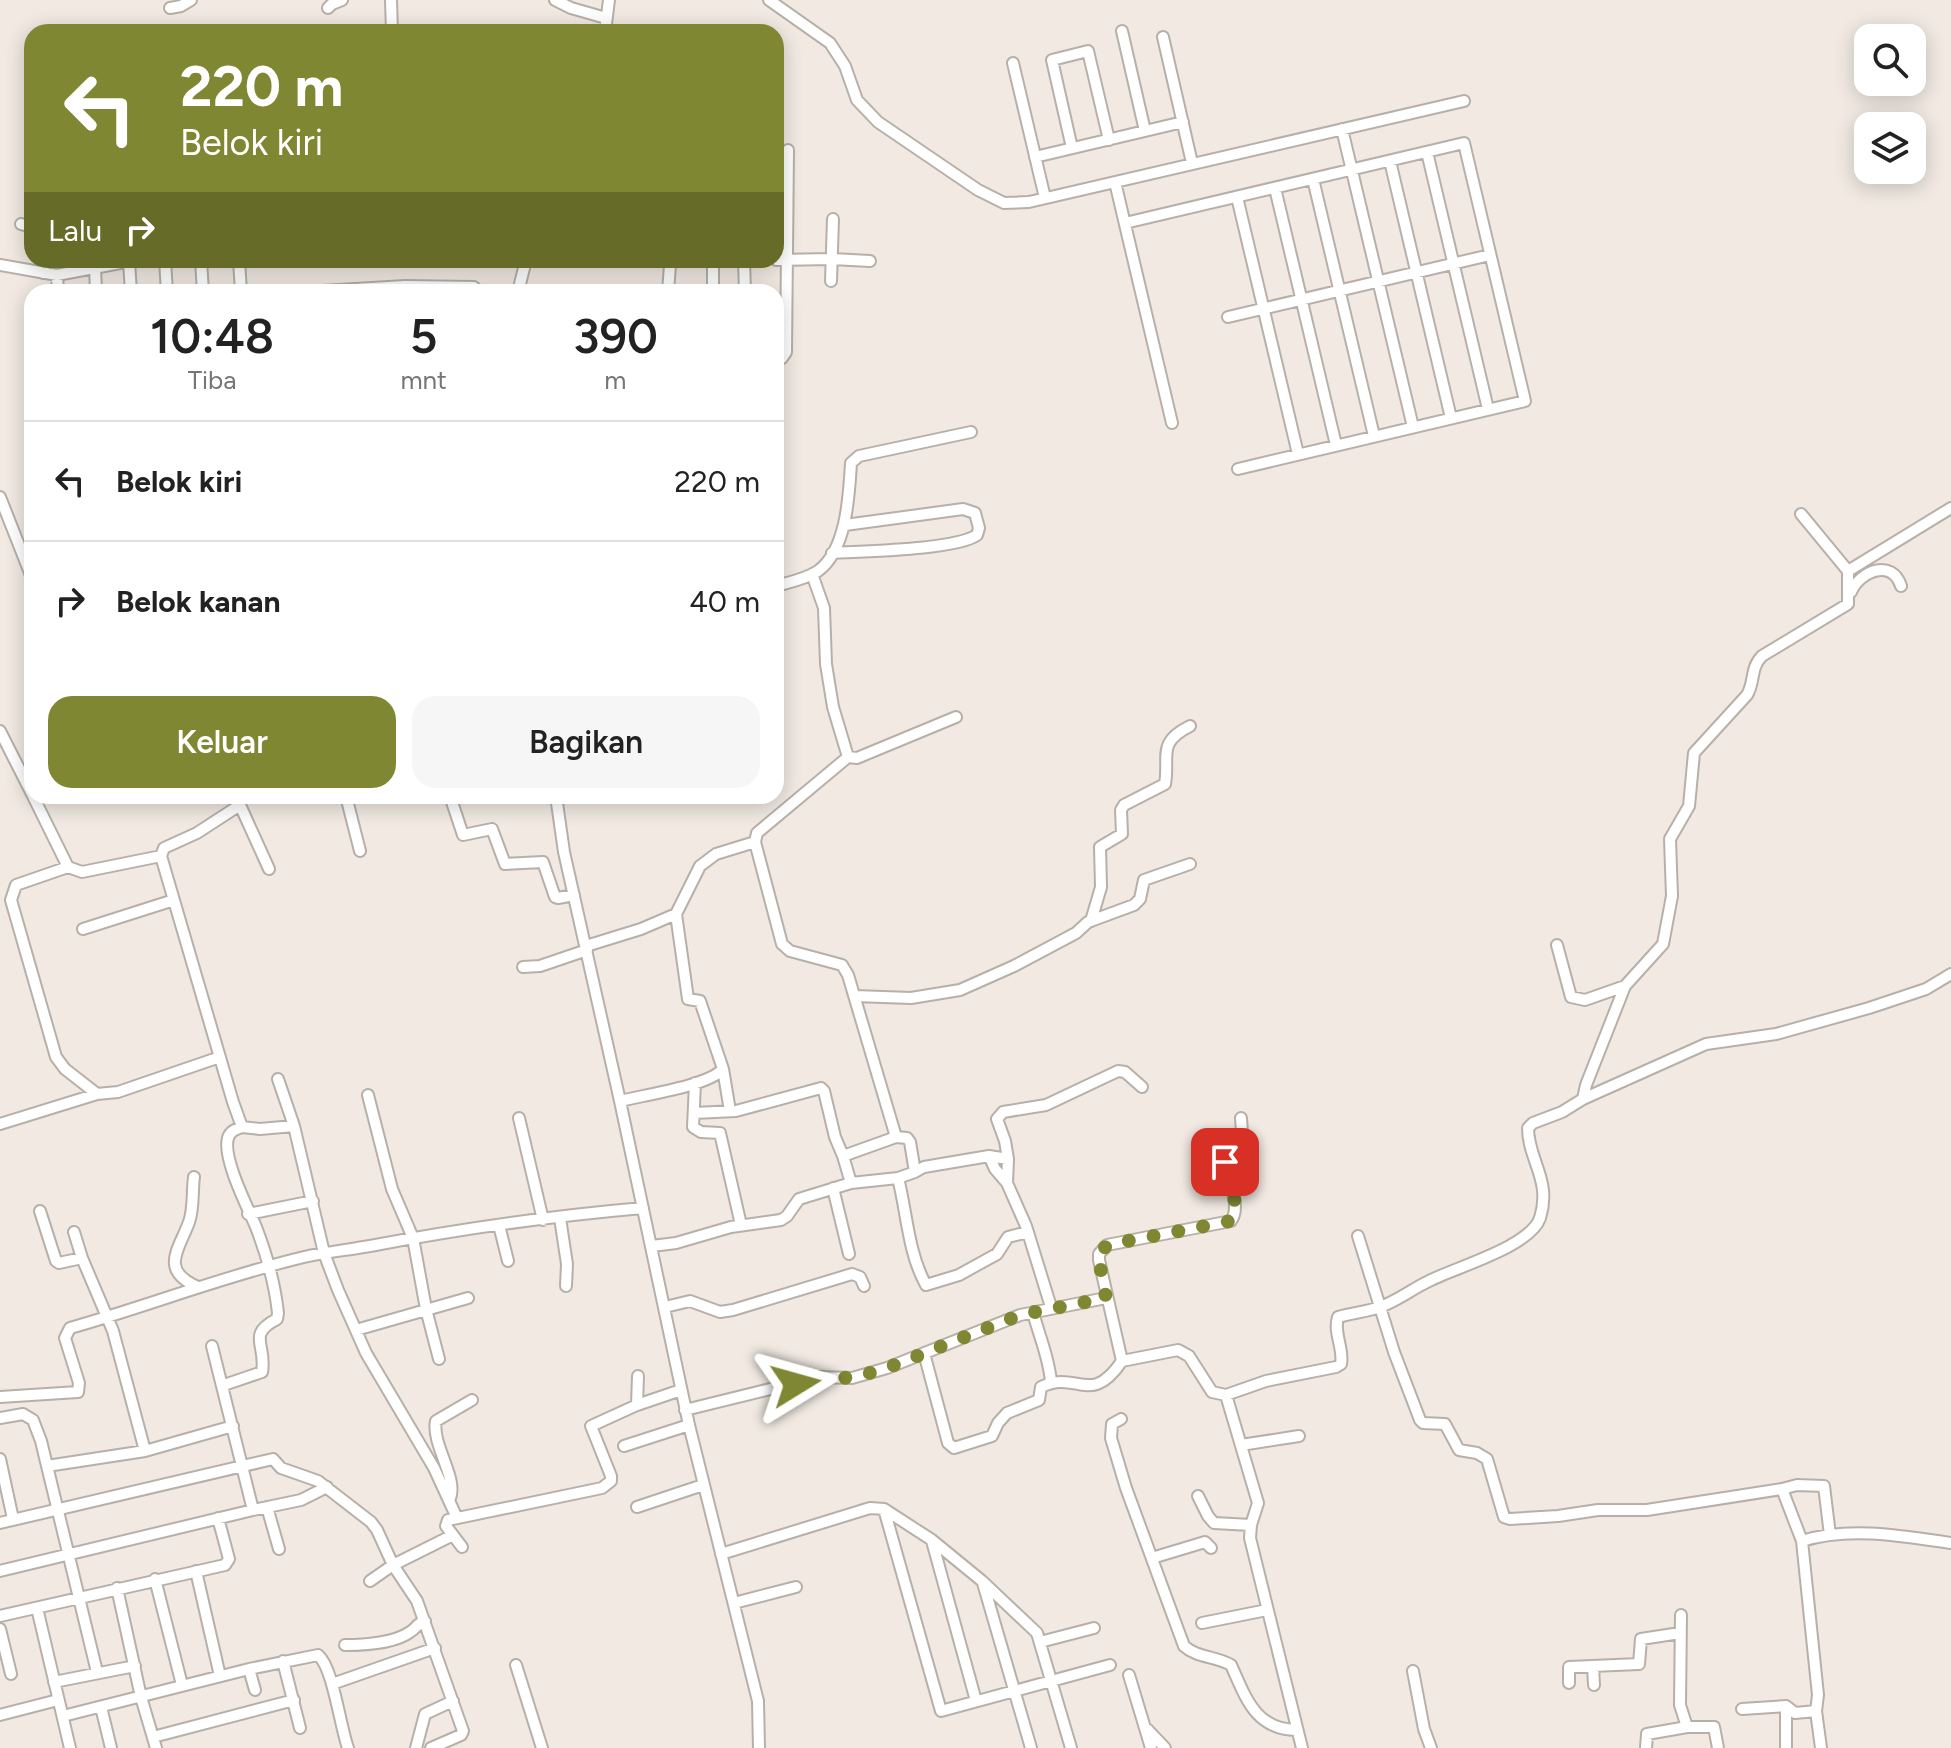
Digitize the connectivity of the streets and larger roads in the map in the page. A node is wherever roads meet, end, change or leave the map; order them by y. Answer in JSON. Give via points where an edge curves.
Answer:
{"nodes":[{"id":1,"x":191,"y":0,"type":"edge"},
{"id":2,"x":342,"y":0,"type":"edge"},
{"id":3,"x":384,"y":0,"type":"edge"},
{"id":4,"x":391,"y":0,"type":"edge"},
{"id":5,"x":555,"y":0,"type":"edge"},
{"id":6,"x":609,"y":0,"type":"edge"},
{"id":7,"x":769,"y":0,"type":"edge"},
{"id":8,"x":170,"y":8,"type":"dead end"},
{"id":9,"x":328,"y":8,"type":"dead end"},
{"id":10,"x":606,"y":18,"type":"junction"},
{"id":11,"x":392,"y":24,"type":"edge"},
{"id":12,"x":606,"y":24,"type":"edge"},
{"id":13,"x":1122,"y":31,"type":"dead end"},
{"id":14,"x":1163,"y":37,"type":"dead end"},
{"id":15,"x":1013,"y":63,"type":"dead end"},
{"id":16,"x":1464,"y":101,"type":"dead end"},
{"id":17,"x":1183,"y":122,"type":"junction"},
{"id":18,"x":1342,"y":129,"type":"junction"},
{"id":19,"x":1145,"y":131,"type":"junction"},
{"id":20,"x":1109,"y":140,"type":"junction"},
{"id":21,"x":1072,"y":148,"type":"junction"},
{"id":22,"x":788,"y":150,"type":"dead end"},
{"id":23,"x":1427,"y":152,"type":"junction"},
{"id":24,"x":1035,"y":157,"type":"junction"},
{"id":25,"x":1390,"y":161,"type":"junction"},
{"id":26,"x":1192,"y":163,"type":"junction"},
{"id":27,"x":1352,"y":170,"type":"junction"},
{"id":28,"x":1313,"y":179,"type":"junction"},
{"id":29,"x":1115,"y":182,"type":"junction"},
{"id":30,"x":1275,"y":188,"type":"junction"},
{"id":31,"x":1237,"y":197,"type":"junction"},
{"id":32,"x":1045,"y":198,"type":"junction"},
{"id":33,"x":833,"y":219,"type":"dead end"},
{"id":34,"x":784,"y":223,"type":"edge"},
{"id":35,"x":1125,"y":223,"type":"junction"},
{"id":36,"x":1490,"y":255,"type":"junction"},
{"id":37,"x":832,"y":259,"type":"junction"},
{"id":38,"x":784,"y":260,"type":"edge"},
{"id":39,"x":870,"y":261,"type":"dead end"},
{"id":40,"x":1454,"y":264,"type":"junction"},
{"id":41,"x":0,"y":265,"type":"edge"},
{"id":42,"x":44,"y":268,"type":"edge"},
{"id":43,"x":90,"y":268,"type":"edge"},
{"id":44,"x":43,"y":273,"type":"junction"},
{"id":45,"x":1416,"y":273,"type":"junction"},
{"id":46,"x":57,"y":275,"type":"junction"},
{"id":47,"x":831,"y":281,"type":"dead end"},
{"id":48,"x":1379,"y":282,"type":"junction"},
{"id":49,"x":58,"y":284,"type":"edge"},
{"id":50,"x":1339,"y":291,"type":"junction"},
{"id":51,"x":1301,"y":300,"type":"junction"},
{"id":52,"x":784,"y":306,"type":"edge"},
{"id":53,"x":1264,"y":309,"type":"junction"},
{"id":54,"x":1228,"y":317,"type":"dead end"},
{"id":55,"x":784,"y":355,"type":"edge"},
{"id":56,"x":1488,"y":409,"type":"junction"},
{"id":57,"x":1451,"y":418,"type":"junction"},
{"id":58,"x":1172,"y":423,"type":"dead end"},
{"id":59,"x":1413,"y":427,"type":"junction"},
{"id":60,"x":971,"y":432,"type":"dead end"},
{"id":61,"x":1374,"y":436,"type":"junction"},
{"id":62,"x":1336,"y":445,"type":"junction"},
{"id":63,"x":1298,"y":454,"type":"junction"},
{"id":64,"x":1238,"y":469,"type":"dead end"},
{"id":65,"x":0,"y":497,"type":"edge"},
{"id":66,"x":1951,"y":508,"type":"edge"},
{"id":67,"x":1801,"y":514,"type":"dead end"},
{"id":68,"x":845,"y":525,"type":"junction"},
{"id":69,"x":832,"y":553,"type":"junction"},
{"id":70,"x":24,"y":558,"type":"edge"},
{"id":71,"x":1848,"y":571,"type":"junction"},
{"id":72,"x":812,"y":574,"type":"junction"},
{"id":73,"x":784,"y":583,"type":"edge"},
{"id":74,"x":1901,"y":586,"type":"dead end"},
{"id":75,"x":1850,"y":594,"type":"junction"},
{"id":76,"x":956,"y":717,"type":"dead end"},
{"id":77,"x":1190,"y":726,"type":"dead end"},
{"id":78,"x":0,"y":731,"type":"edge"},
{"id":79,"x":848,"y":757,"type":"junction"},
{"id":80,"x":24,"y":778,"type":"edge"},
{"id":81,"x":37,"y":804,"type":"edge"},
{"id":82,"x":234,"y":804,"type":"edge"},
{"id":83,"x":241,"y":804,"type":"edge"},
{"id":84,"x":348,"y":804,"type":"edge"},
{"id":85,"x":453,"y":804,"type":"edge"},
{"id":86,"x":557,"y":804,"type":"edge"},
{"id":87,"x":755,"y":842,"type":"junction"},
{"id":88,"x":360,"y":851,"type":"dead end"},
{"id":89,"x":161,"y":856,"type":"junction"},
{"id":90,"x":1190,"y":864,"type":"dead end"},
{"id":91,"x":68,"y":867,"type":"junction"},
{"id":92,"x":269,"y":869,"type":"dead end"},
{"id":93,"x":574,"y":895,"type":"junction"},
{"id":94,"x":174,"y":900,"type":"junction"},
{"id":95,"x":676,"y":914,"type":"junction"},
{"id":96,"x":1091,"y":921,"type":"junction"},
{"id":97,"x":83,"y":929,"type":"dead end"},
{"id":98,"x":1557,"y":945,"type":"dead end"},
{"id":99,"x":587,"y":948,"type":"junction"},
{"id":100,"x":523,"y":967,"type":"dead end"},
{"id":101,"x":1951,"y":974,"type":"edge"},
{"id":102,"x":1625,"y":986,"type":"junction"},
{"id":103,"x":855,"y":996,"type":"junction"},
{"id":104,"x":220,"y":1057,"type":"junction"},
{"id":105,"x":723,"y":1069,"type":"junction"},
{"id":106,"x":278,"y":1079,"type":"dead end"},
{"id":107,"x":695,"y":1083,"type":"junction"},
{"id":108,"x":1142,"y":1087,"type":"dead end"},
{"id":109,"x":97,"y":1094,"type":"junction"},
{"id":110,"x":368,"y":1095,"type":"dead end"},
{"id":111,"x":1583,"y":1099,"type":"junction"},
{"id":112,"x":620,"y":1101,"type":"junction"},
{"id":113,"x":730,"y":1111,"type":"junction"},
{"id":114,"x":694,"y":1113,"type":"junction"},
{"id":115,"x":519,"y":1118,"type":"dead end"},
{"id":116,"x":1241,"y":1118,"type":"dead end"},
{"id":117,"x":0,"y":1124,"type":"edge"},
{"id":118,"x":294,"y":1126,"type":"junction"},
{"id":119,"x":242,"y":1127,"type":"junction"},
{"id":120,"x":896,"y":1137,"type":"junction"},
{"id":121,"x":843,"y":1156,"type":"junction"},
{"id":122,"x":989,"y":1156,"type":"junction"},
{"id":123,"x":1008,"y":1159,"type":"junction"},
{"id":124,"x":915,"y":1172,"type":"junction"},
{"id":125,"x":194,"y":1177,"type":"dead end"},
{"id":126,"x":898,"y":1178,"type":"junction"},
{"id":127,"x":851,"y":1183,"type":"junction"},
{"id":128,"x":1007,"y":1183,"type":"junction"},
{"id":129,"x":833,"y":1188,"type":"junction"},
{"id":130,"x":313,"y":1201,"type":"junction"},
{"id":131,"x":643,"y":1208,"type":"junction"},
{"id":132,"x":40,"y":1211,"type":"dead end"},
{"id":133,"x":248,"y":1214,"type":"junction"},
{"id":134,"x":560,"y":1218,"type":"junction"},
{"id":135,"x":543,"y":1220,"type":"junction"},
{"id":136,"x":499,"y":1225,"type":"junction"},
{"id":137,"x":741,"y":1225,"type":"junction"},
{"id":138,"x":74,"y":1232,"type":"dead end"},
{"id":139,"x":1028,"y":1232,"type":"junction"},
{"id":140,"x":1358,"y":1236,"type":"dead end"},
{"id":141,"x":413,"y":1238,"type":"junction"},
{"id":142,"x":652,"y":1246,"type":"junction"},
{"id":143,"x":324,"y":1253,"type":"junction"},
{"id":144,"x":849,"y":1254,"type":"dead end"},
{"id":145,"x":82,"y":1258,"type":"junction"},
{"id":146,"x":508,"y":1261,"type":"dead end"},
{"id":147,"x":268,"y":1266,"type":"junction"},
{"id":148,"x":566,"y":1286,"type":"dead end"},
{"id":149,"x":864,"y":1286,"type":"dead end"},
{"id":150,"x":198,"y":1287,"type":"junction"},
{"id":151,"x":468,"y":1298,"type":"dead end"},
{"id":152,"x":1106,"y":1298,"type":"junction"},
{"id":153,"x":665,"y":1307,"type":"junction"},
{"id":154,"x":1051,"y":1307,"type":"junction"},
{"id":155,"x":1380,"y":1307,"type":"junction"},
{"id":156,"x":426,"y":1309,"type":"junction"},
{"id":157,"x":1033,"y":1312,"type":"junction"},
{"id":158,"x":108,"y":1317,"type":"junction"},
{"id":159,"x":356,"y":1330,"type":"junction"},
{"id":160,"x":212,"y":1346,"type":"dead end"},
{"id":161,"x":924,"y":1353,"type":"junction"},
{"id":162,"x":439,"y":1359,"type":"dead end"},
{"id":163,"x":1122,"y":1361,"type":"junction"},
{"id":164,"x":638,"y":1376,"type":"dead end"},
{"id":165,"x":1051,"y":1382,"type":"junction"},
{"id":166,"x":224,"y":1385,"type":"junction"},
{"id":167,"x":681,"y":1390,"type":"junction"},
{"id":168,"x":1226,"y":1395,"type":"junction"},
{"id":169,"x":0,"y":1397,"type":"edge"},
{"id":170,"x":472,"y":1400,"type":"dead end"},
{"id":171,"x":637,"y":1405,"type":"junction"},
{"id":172,"x":685,"y":1410,"type":"junction"},
{"id":173,"x":0,"y":1418,"type":"edge"},
{"id":174,"x":1121,"y":1419,"type":"dead end"},
{"id":175,"x":689,"y":1425,"type":"junction"},
{"id":176,"x":233,"y":1426,"type":"junction"},
{"id":177,"x":1299,"y":1436,"type":"dead end"},
{"id":178,"x":1241,"y":1445,"type":"junction"},
{"id":179,"x":624,"y":1446,"type":"dead end"},
{"id":180,"x":145,"y":1451,"type":"junction"},
{"id":181,"x":0,"y":1459,"type":"edge"},
{"id":182,"x":47,"y":1466,"type":"junction"},
{"id":183,"x":244,"y":1466,"type":"junction"},
{"id":184,"x":703,"y":1485,"type":"junction"},
{"id":185,"x":327,"y":1487,"type":"junction"},
{"id":186,"x":1782,"y":1489,"type":"junction"},
{"id":187,"x":1198,"y":1496,"type":"dead end"},
{"id":188,"x":449,"y":1500,"type":"junction"},
{"id":189,"x":267,"y":1507,"type":"junction"},
{"id":190,"x":637,"y":1507,"type":"dead end"},
{"id":191,"x":57,"y":1509,"type":"junction"},
{"id":192,"x":884,"y":1509,"type":"junction"},
{"id":193,"x":253,"y":1510,"type":"junction"},
{"id":194,"x":218,"y":1518,"type":"junction"},
{"id":195,"x":457,"y":1518,"type":"junction"},
{"id":196,"x":13,"y":1519,"type":"junction"},
{"id":197,"x":0,"y":1523,"type":"edge"},
{"id":198,"x":1251,"y":1525,"type":"junction"},
{"id":199,"x":453,"y":1535,"type":"junction"},
{"id":200,"x":1830,"y":1535,"type":"junction"},
{"id":201,"x":932,"y":1540,"type":"junction"},
{"id":202,"x":1802,"y":1541,"type":"junction"},
{"id":203,"x":1951,"y":1543,"type":"edge"},
{"id":204,"x":462,"y":1547,"type":"dead end"},
{"id":205,"x":1211,"y":1548,"type":"dead end"},
{"id":206,"x":279,"y":1549,"type":"dead end"},
{"id":207,"x":69,"y":1554,"type":"junction"},
{"id":208,"x":721,"y":1554,"type":"junction"},
{"id":209,"x":1152,"y":1558,"type":"junction"},
{"id":210,"x":393,"y":1565,"type":"junction"},
{"id":211,"x":0,"y":1571,"type":"edge"},
{"id":212,"x":196,"y":1571,"type":"junction"},
{"id":213,"x":155,"y":1579,"type":"junction"},
{"id":214,"x":370,"y":1581,"type":"dead end"},
{"id":215,"x":982,"y":1581,"type":"junction"},
{"id":216,"x":796,"y":1587,"type":"dead end"},
{"id":217,"x":117,"y":1588,"type":"junction"},
{"id":218,"x":79,"y":1596,"type":"junction"},
{"id":219,"x":734,"y":1603,"type":"junction"},
{"id":220,"x":37,"y":1608,"type":"junction"},
{"id":221,"x":1267,"y":1610,"type":"junction"},
{"id":222,"x":1681,"y":1615,"type":"dead end"},
{"id":223,"x":0,"y":1616,"type":"edge"},
{"id":224,"x":425,"y":1621,"type":"junction"},
{"id":225,"x":1202,"y":1623,"type":"dead end"},
{"id":226,"x":1094,"y":1628,"type":"dead end"},
{"id":227,"x":0,"y":1629,"type":"edge"},
{"id":228,"x":1680,"y":1633,"type":"junction"},
{"id":229,"x":1040,"y":1642,"type":"junction"},
{"id":230,"x":345,"y":1645,"type":"dead end"},
{"id":231,"x":435,"y":1648,"type":"junction"},
{"id":232,"x":283,"y":1661,"type":"junction"},
{"id":233,"x":516,"y":1665,"type":"dead end"},
{"id":234,"x":1110,"y":1665,"type":"dead end"},
{"id":235,"x":135,"y":1666,"type":"junction"},
{"id":236,"x":1593,"y":1666,"type":"junction"},
{"id":237,"x":249,"y":1669,"type":"junction"},
{"id":238,"x":1413,"y":1671,"type":"dead end"},
{"id":239,"x":97,"y":1672,"type":"junction"},
{"id":240,"x":11,"y":1674,"type":"dead end"},
{"id":241,"x":1129,"y":1675,"type":"dead end"},
{"id":242,"x":220,"y":1676,"type":"junction"},
{"id":243,"x":1051,"y":1681,"type":"junction"},
{"id":244,"x":54,"y":1682,"type":"junction"},
{"id":245,"x":1569,"y":1683,"type":"dead end"},
{"id":246,"x":332,"y":1684,"type":"junction"},
{"id":247,"x":182,"y":1685,"type":"junction"},
{"id":248,"x":1594,"y":1685,"type":"dead end"},
{"id":249,"x":255,"y":1690,"type":"dead end"},
{"id":250,"x":1014,"y":1691,"type":"junction"},
{"id":251,"x":141,"y":1697,"type":"junction"},
{"id":252,"x":58,"y":1700,"type":"junction"},
{"id":253,"x":294,"y":1700,"type":"junction"},
{"id":254,"x":453,"y":1701,"type":"junction"},
{"id":255,"x":976,"y":1701,"type":"junction"},
{"id":256,"x":1786,"y":1706,"type":"junction"},
{"id":257,"x":101,"y":1707,"type":"junction"},
{"id":258,"x":1742,"y":1709,"type":"dead end"},
{"id":259,"x":1816,"y":1711,"type":"junction"},
{"id":260,"x":0,"y":1715,"type":"edge"},
{"id":261,"x":63,"y":1716,"type":"junction"},
{"id":262,"x":1144,"y":1726,"type":"junction"},
{"id":263,"x":1687,"y":1727,"type":"junction"},
{"id":264,"x":300,"y":1728,"type":"dead end"},
{"id":265,"x":1296,"y":1730,"type":"junction"},
{"id":266,"x":154,"y":1743,"type":"edge"},
{"id":267,"x":1299,"y":1747,"type":"edge"},
{"id":268,"x":70,"y":1748,"type":"edge"},
{"id":269,"x":111,"y":1748,"type":"edge"},
{"id":270,"x":348,"y":1748,"type":"edge"},
{"id":271,"x":416,"y":1748,"type":"edge"},
{"id":272,"x":431,"y":1748,"type":"edge"},
{"id":273,"x":542,"y":1748,"type":"edge"},
{"id":274,"x":759,"y":1748,"type":"edge"},
{"id":275,"x":1031,"y":1748,"type":"edge"},
{"id":276,"x":1071,"y":1748,"type":"edge"},
{"id":277,"x":1151,"y":1748,"type":"edge"},
{"id":278,"x":1165,"y":1748,"type":"edge"},
{"id":279,"x":1431,"y":1748,"type":"edge"},
{"id":280,"x":1646,"y":1748,"type":"edge"},
{"id":281,"x":1718,"y":1748,"type":"edge"},
{"id":282,"x":1786,"y":1748,"type":"edge"},
{"id":283,"x":1821,"y":1748,"type":"edge"}],
"edges":[{"from":1,"to":8,"type":"street"},
{"from":2,"to":9,"type":"street"},
{"from":3,"to":4,"type":"street"},
{"from":4,"to":11,"type":"street"},
{"from":5,"to":10,"type":"street"},
{"from":6,"to":10,"type":"street"},
{"from":7,"to":32,"type":"street","via":[[830,43],[857,100],[878,122],[1004,203]]},
{"from":10,"to":12,"type":"street"},
{"from":13,"to":19,"type":"street"},
{"from":14,"to":17,"type":"street"},
{"from":15,"to":24,"type":"street"},
{"from":16,"to":18,"type":"street"},
{"from":17,"to":19,"type":"street"},
{"from":17,"to":26,"type":"street"},
{"from":18,"to":26,"type":"street"},
{"from":18,"to":27,"type":"street"},
{"from":19,"to":20,"type":"street"},
{"from":20,"to":21,"type":"street"},
{"from":20,"to":21,"type":"street","via":[[1088,51],[1052,60]]},
{"from":21,"to":24,"type":"street"},
{"from":22,"to":34,"type":"street"},
{"from":23,"to":25,"type":"street"},
{"from":23,"to":36,"type":"street","via":[[1464,143]]},
{"from":23,"to":40,"type":"street"},
{"from":24,"to":32,"type":"street"},
{"from":25,"to":27,"type":"street"},
{"from":25,"to":45,"type":"street"},
{"from":26,"to":29,"type":"street"},
{"from":27,"to":28,"type":"street"},
{"from":27,"to":48,"type":"street"},
{"from":28,"to":30,"type":"street"},
{"from":28,"to":50,"type":"street"},
{"from":29,"to":32,"type":"street"},
{"from":29,"to":35,"type":"street"},
{"from":30,"to":31,"type":"street"},
{"from":30,"to":51,"type":"street"},
{"from":31,"to":35,"type":"street"},
{"from":31,"to":53,"type":"street"},
{"from":33,"to":37,"type":"street"},
{"from":35,"to":58,"type":"street"},
{"from":36,"to":40,"type":"street"},
{"from":36,"to":56,"type":"street","via":[[1525,401]]},
{"from":37,"to":38,"type":"street"},
{"from":37,"to":39,"type":"street"},
{"from":37,"to":47,"type":"street"},
{"from":40,"to":45,"type":"street"},
{"from":40,"to":56,"type":"street"},
{"from":41,"to":44,"type":"street"},
{"from":42,"to":44,"type":"street"},
{"from":43,"to":46,"type":"street"},
{"from":44,"to":46,"type":"street"},
{"from":45,"to":48,"type":"street"},
{"from":45,"to":57,"type":"street"},
{"from":46,"to":49,"type":"street"},
{"from":48,"to":50,"type":"street"},
{"from":48,"to":59,"type":"street"},
{"from":50,"to":51,"type":"street"},
{"from":50,"to":61,"type":"street"},
{"from":51,"to":53,"type":"street"},
{"from":51,"to":62,"type":"street"},
{"from":52,"to":55,"type":"street"},
{"from":53,"to":54,"type":"street"},
{"from":53,"to":63,"type":"street"},
{"from":56,"to":57,"type":"street"},
{"from":57,"to":59,"type":"street"},
{"from":59,"to":61,"type":"street"},
{"from":60,"to":68,"type":"street","via":[[859,456],[851,463]]},
{"from":61,"to":62,"type":"street"},
{"from":62,"to":63,"type":"street"},
{"from":63,"to":64,"type":"street"},
{"from":65,"to":70,"type":"street"},
{"from":66,"to":71,"type":"street"},
{"from":67,"to":71,"type":"street"},
{"from":68,"to":69,"type":"street"},
{"from":68,"to":69,"type":"street","via":[[963,509],[975,513],[979,528],[965,541]]},
{"from":69,"to":72,"type":"street"},
{"from":71,"to":75,"type":"street"},
{"from":72,"to":73,"type":"street"},
{"from":72,"to":79,"type":"street","via":[[824,608],[830,692]]},
{"from":74,"to":75,"type":"street","via":[[1898,576],[1880,570],[1854,584]]},
{"from":75,"to":102,"type":"street","via":[[1848,604],[1762,656],[1747,695],[1694,753],[1689,806],[1670,839],[1672,896],[1663,944]]},
{"from":76,"to":79,"type":"street","via":[[857,758]]},
{"from":77,"to":96,"type":"street","via":[[1166,746],[1165,784],[1124,805],[1122,834],[1100,847],[1101,887]]},
{"from":78,"to":80,"type":"street"},
{"from":79,"to":87,"type":"street","via":[[757,833]]},
{"from":81,"to":91,"type":"street"},
{"from":82,"to":89,"type":"street","via":[[197,833],[164,848]]},
{"from":83,"to":92,"type":"street"},
{"from":84,"to":88,"type":"street"},
{"from":85,"to":93,"type":"street","via":[[463,835],[492,829],[505,864],[543,862],[555,897]]},
{"from":86,"to":93,"type":"street"},
{"from":87,"to":95,"type":"street","via":[[716,854],[700,866]]},
{"from":87,"to":103,"type":"street","via":[[782,944],[842,965]]},
{"from":89,"to":91,"type":"street","via":[[82,872]]},
{"from":89,"to":94,"type":"street"},
{"from":90,"to":96,"type":"street","via":[[1144,880],[1134,905]]},
{"from":91,"to":109,"type":"street","via":[[16,885],[11,900],[56,1057]]},
{"from":93,"to":99,"type":"street"},
{"from":94,"to":97,"type":"street"},
{"from":94,"to":104,"type":"street"},
{"from":95,"to":99,"type":"street"},
{"from":95,"to":105,"type":"street","via":[[688,999],[700,1001]]},
{"from":96,"to":103,"type":"street","via":[[960,990],[911,998]]},
{"from":98,"to":102,"type":"street","via":[[1571,997],[1585,1000]]},
{"from":99,"to":100,"type":"street"},
{"from":99,"to":112,"type":"street"},
{"from":101,"to":111,"type":"street","via":[[1926,989],[1869,1008],[1776,1034],[1706,1044]]},
{"from":102,"to":111,"type":"street"},
{"from":103,"to":120,"type":"street"},
{"from":104,"to":109,"type":"street","via":[[118,1092]]},
{"from":104,"to":119,"type":"street"},
{"from":105,"to":107,"type":"street"},
{"from":105,"to":113,"type":"street"},
{"from":106,"to":118,"type":"street"},
{"from":107,"to":112,"type":"street"},
{"from":107,"to":114,"type":"street"},
{"from":108,"to":123,"type":"street","via":[[1118,1071],[1046,1105],[1001,1113],[997,1119]]},
{"from":109,"to":117,"type":"street"},
{"from":110,"to":141,"type":"street","via":[[392,1189]]},
{"from":111,"to":155,"type":"street","via":[[1528,1128],[1544,1189],[1539,1219],[1531,1231]]},
{"from":112,"to":131,"type":"street"},
{"from":113,"to":114,"type":"street"},
{"from":113,"to":121,"type":"street","via":[[821,1088]]},
{"from":114,"to":137,"type":"street","via":[[694,1129],[721,1135]]},
{"from":115,"to":135,"type":"street"},
{"from":116,"to":152,"type":"street","via":[[1243,1147],[1225,1162],[1235,1207],[1231,1221],[1107,1245],[1099,1254]]},
{"from":118,"to":119,"type":"street"},
{"from":118,"to":130,"type":"street"},
{"from":119,"to":133,"type":"street","via":[[228,1136],[227,1147]]},
{"from":120,"to":121,"type":"street"},
{"from":120,"to":124,"type":"street","via":[[910,1142]]},
{"from":121,"to":127,"type":"street"},
{"from":122,"to":123,"type":"street"},
{"from":122,"to":124,"type":"street"},
{"from":122,"to":128,"type":"street"},
{"from":123,"to":128,"type":"street"},
{"from":124,"to":126,"type":"street"},
{"from":125,"to":150,"type":"street","via":[[190,1221],[174,1260],[183,1277]]},
{"from":126,"to":127,"type":"street"},
{"from":126,"to":139,"type":"street","via":[[926,1285],[959,1275],[997,1254],[1008,1237]]},
{"from":127,"to":129,"type":"street"},
{"from":128,"to":139,"type":"street"},
{"from":129,"to":137,"type":"street","via":[[799,1199],[781,1220]]},
{"from":129,"to":144,"type":"street"},
{"from":130,"to":133,"type":"street"},
{"from":130,"to":143,"type":"street"},
{"from":131,"to":134,"type":"street"},
{"from":131,"to":142,"type":"street"},
{"from":132,"to":145,"type":"street","via":[[57,1262]]},
{"from":133,"to":147,"type":"street"},
{"from":134,"to":135,"type":"street"},
{"from":134,"to":148,"type":"street"},
{"from":135,"to":136,"type":"street"},
{"from":136,"to":141,"type":"street"},
{"from":136,"to":146,"type":"street"},
{"from":137,"to":142,"type":"street"},
{"from":138,"to":145,"type":"street"},
{"from":139,"to":154,"type":"street"},
{"from":140,"to":155,"type":"street"},
{"from":141,"to":143,"type":"street"},
{"from":141,"to":156,"type":"street"},
{"from":142,"to":153,"type":"street"},
{"from":143,"to":147,"type":"street"},
{"from":143,"to":159,"type":"street"},
{"from":145,"to":158,"type":"street"},
{"from":147,"to":150,"type":"street"},
{"from":147,"to":166,"type":"street","via":[[278,1313],[260,1331],[262,1372]]},
{"from":149,"to":153,"type":"street","via":[[852,1274],[733,1310],[712,1310],[695,1301]]},
{"from":150,"to":158,"type":"street"},
{"from":151,"to":156,"type":"street"},
{"from":152,"to":154,"type":"street"},
{"from":152,"to":163,"type":"street"},
{"from":153,"to":167,"type":"street"},
{"from":154,"to":157,"type":"street"},
{"from":155,"to":168,"type":"street","via":[[1338,1317],[1342,1358],[1336,1367]]},
{"from":155,"to":186,"type":"street","via":[[1420,1420],[1445,1424],[1459,1450],[1487,1459],[1501,1512],[1510,1519],[1647,1510]]},
{"from":156,"to":159,"type":"street"},
{"from":156,"to":162,"type":"street"},
{"from":157,"to":161,"type":"street"},
{"from":157,"to":165,"type":"street"},
{"from":158,"to":169,"type":"street","via":[[65,1334],[79,1391]]},
{"from":158,"to":180,"type":"street"},
{"from":159,"to":188,"type":"street"},
{"from":160,"to":166,"type":"street"},
{"from":161,"to":165,"type":"street","via":[[948,1443],[954,1448],[992,1436],[1001,1419],[1038,1401],[1040,1388]]},
{"from":161,"to":172,"type":"street","via":[[852,1378],[819,1377]]},
{"from":163,"to":165,"type":"street","via":[[1096,1386]]},
{"from":163,"to":168,"type":"street","via":[[1178,1350],[1189,1356],[1212,1392]]},
{"from":164,"to":171,"type":"street"},
{"from":166,"to":176,"type":"street"},
{"from":167,"to":171,"type":"street"},
{"from":167,"to":172,"type":"street"},
{"from":168,"to":178,"type":"street"},
{"from":170,"to":188,"type":"street","via":[[434,1427],[452,1490]]},
{"from":171,"to":195,"type":"street","via":[[591,1426],[611,1476],[602,1488]]},
{"from":172,"to":175,"type":"street"},
{"from":173,"to":182,"type":"street","via":[[30,1416]]},
{"from":174,"to":209,"type":"street","via":[[1112,1424],[1111,1438]]},
{"from":175,"to":179,"type":"street"},
{"from":175,"to":184,"type":"street"},
{"from":176,"to":180,"type":"street"},
{"from":176,"to":183,"type":"street"},
{"from":177,"to":178,"type":"street"},
{"from":178,"to":198,"type":"street","via":[[1258,1503]]},
{"from":180,"to":182,"type":"street"},
{"from":181,"to":196,"type":"street"},
{"from":182,"to":191,"type":"street"},
{"from":183,"to":185,"type":"street","via":[[273,1459],[281,1468]]},
{"from":183,"to":191,"type":"street"},
{"from":183,"to":193,"type":"street"},
{"from":184,"to":190,"type":"street"},
{"from":184,"to":208,"type":"street"},
{"from":185,"to":189,"type":"street","via":[[301,1500]]},
{"from":185,"to":210,"type":"street","via":[[371,1522]]},
{"from":186,"to":200,"type":"street","via":[[1824,1486]]},
{"from":186,"to":202,"type":"street"},
{"from":187,"to":198,"type":"street","via":[[1214,1523]]},
{"from":188,"to":195,"type":"street"},
{"from":189,"to":193,"type":"street"},
{"from":189,"to":206,"type":"street"},
{"from":191,"to":196,"type":"street"},
{"from":191,"to":207,"type":"street"},
{"from":192,"to":201,"type":"street"},
{"from":192,"to":208,"type":"street","via":[[870,1508]]},
{"from":192,"to":255,"type":"street","via":[[941,1711]]},
{"from":193,"to":194,"type":"street"},
{"from":194,"to":207,"type":"street"},
{"from":194,"to":212,"type":"street","via":[[229,1561]]},
{"from":195,"to":199,"type":"street","via":[[446,1522]]},
{"from":196,"to":197,"type":"street"},
{"from":198,"to":221,"type":"street"},
{"from":199,"to":204,"type":"street"},
{"from":199,"to":210,"type":"street"},
{"from":200,"to":202,"type":"street"},
{"from":200,"to":203,"type":"street"},
{"from":201,"to":215,"type":"street"},
{"from":201,"to":255,"type":"street"},
{"from":202,"to":259,"type":"street"},
{"from":205,"to":209,"type":"street","via":[[1205,1542]]},
{"from":207,"to":211,"type":"street"},
{"from":207,"to":218,"type":"street"},
{"from":208,"to":219,"type":"street"},
{"from":209,"to":265,"type":"street","via":[[1184,1646],[1231,1665],[1256,1714],[1279,1729]]},
{"from":210,"to":214,"type":"street"},
{"from":210,"to":224,"type":"street"},
{"from":212,"to":213,"type":"street"},
{"from":212,"to":242,"type":"street"},
{"from":213,"to":217,"type":"street"},
{"from":213,"to":247,"type":"street"},
{"from":215,"to":229,"type":"street","via":[[1037,1633]]},
{"from":215,"to":250,"type":"street"},
{"from":216,"to":219,"type":"street"},
{"from":217,"to":218,"type":"street"},
{"from":217,"to":235,"type":"street"},
{"from":218,"to":220,"type":"street"},
{"from":218,"to":239,"type":"street"},
{"from":219,"to":274,"type":"street","via":[[758,1701]]},
{"from":220,"to":223,"type":"street"},
{"from":220,"to":244,"type":"street"},
{"from":221,"to":225,"type":"street"},
{"from":221,"to":265,"type":"street"},
{"from":222,"to":228,"type":"street"},
{"from":224,"to":230,"type":"street","via":[[388,1640]]},
{"from":224,"to":231,"type":"street"},
{"from":226,"to":229,"type":"street"},
{"from":227,"to":240,"type":"street"},
{"from":228,"to":236,"type":"street","via":[[1641,1639],[1639,1664]]},
{"from":228,"to":263,"type":"street","via":[[1680,1705]]},
{"from":229,"to":243,"type":"street"},
{"from":231,"to":246,"type":"street"},
{"from":231,"to":254,"type":"street"},
{"from":232,"to":237,"type":"street"},
{"from":232,"to":246,"type":"street","via":[[318,1655]]},
{"from":232,"to":253,"type":"street"},
{"from":233,"to":273,"type":"street"},
{"from":234,"to":243,"type":"street"},
{"from":235,"to":239,"type":"street"},
{"from":235,"to":251,"type":"street"},
{"from":236,"to":245,"type":"street","via":[[1569,1667]]},
{"from":236,"to":248,"type":"street"},
{"from":237,"to":242,"type":"street"},
{"from":237,"to":249,"type":"street"},
{"from":238,"to":279,"type":"street"},
{"from":239,"to":244,"type":"street"},
{"from":241,"to":262,"type":"street"},
{"from":242,"to":247,"type":"street"},
{"from":243,"to":250,"type":"street"},
{"from":243,"to":276,"type":"street"},
{"from":244,"to":252,"type":"street"},
{"from":246,"to":270,"type":"street"},
{"from":247,"to":251,"type":"street"},
{"from":250,"to":255,"type":"street"},
{"from":250,"to":275,"type":"street"},
{"from":251,"to":257,"type":"street"},
{"from":251,"to":266,"type":"street"},
{"from":252,"to":260,"type":"street"},
{"from":252,"to":261,"type":"street"},
{"from":253,"to":264,"type":"street"},
{"from":253,"to":266,"type":"street"},
{"from":254,"to":271,"type":"street","via":[[425,1714]]},
{"from":254,"to":272,"type":"street","via":[[463,1731]]},
{"from":256,"to":258,"type":"street"},
{"from":256,"to":259,"type":"street","via":[[1795,1713]]},
{"from":256,"to":282,"type":"street"},
{"from":257,"to":261,"type":"street"},
{"from":257,"to":269,"type":"street"},
{"from":259,"to":283,"type":"street"},
{"from":261,"to":268,"type":"street"},
{"from":262,"to":277,"type":"street"},
{"from":262,"to":278,"type":"street"},
{"from":263,"to":280,"type":"street","via":[[1647,1734]]},
{"from":263,"to":281,"type":"street","via":[[1714,1727]]},
{"from":265,"to":267,"type":"street"}]}
